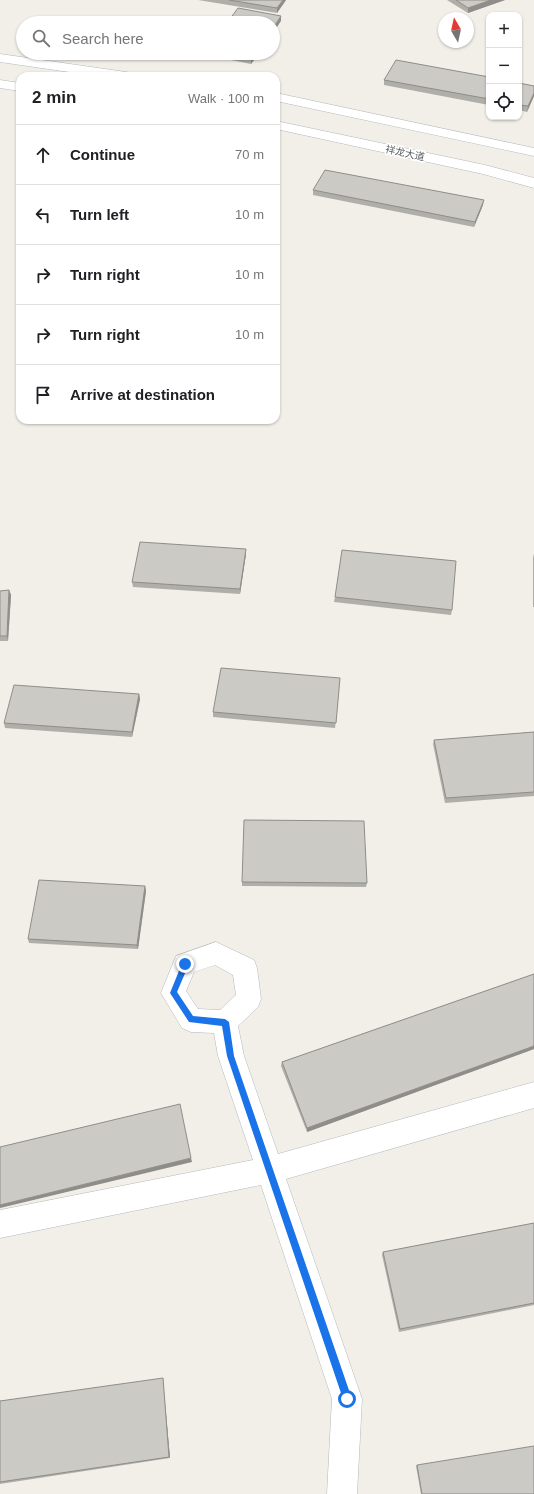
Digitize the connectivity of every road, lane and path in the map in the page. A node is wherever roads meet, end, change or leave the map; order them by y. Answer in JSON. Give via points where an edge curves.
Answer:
{"nodes":[{"id":1,"x":0,"y":58,"type":"edge"},
{"id":2,"x":98,"y":72,"type":"edge"},
{"id":3,"x":0,"y":84,"type":"edge"},
{"id":4,"x":16,"y":86,"type":"edge"},
{"id":5,"x":280,"y":98,"type":"edge"},
{"id":6,"x":280,"y":126,"type":"edge"},
{"id":7,"x":534,"y":152,"type":"edge"},
{"id":8,"x":534,"y":184,"type":"edge"},
{"id":9,"x":225,"y":1022,"type":"dead end"},
{"id":10,"x":534,"y":1095,"type":"edge"},
{"id":11,"x":269,"y":1170,"type":"junction"},
{"id":12,"x":0,"y":1224,"type":"edge"},
{"id":13,"x":342,"y":1494,"type":"edge"}],
"edges":[{"from":1,"to":2,"type":"street"},
{"from":3,"to":4,"type":"street"},
{"from":5,"to":7,"type":"street"},
{"from":6,"to":8,"type":"street","name":"祥龙大道","via":[[485,170]]},
{"from":9,"to":11,"type":"street","via":[[231,1056]]},
{"from":10,"to":11,"type":"street"},
{"from":11,"to":12,"type":"street"},
{"from":11,"to":13,"type":"street","via":[[347,1399]]}]}
